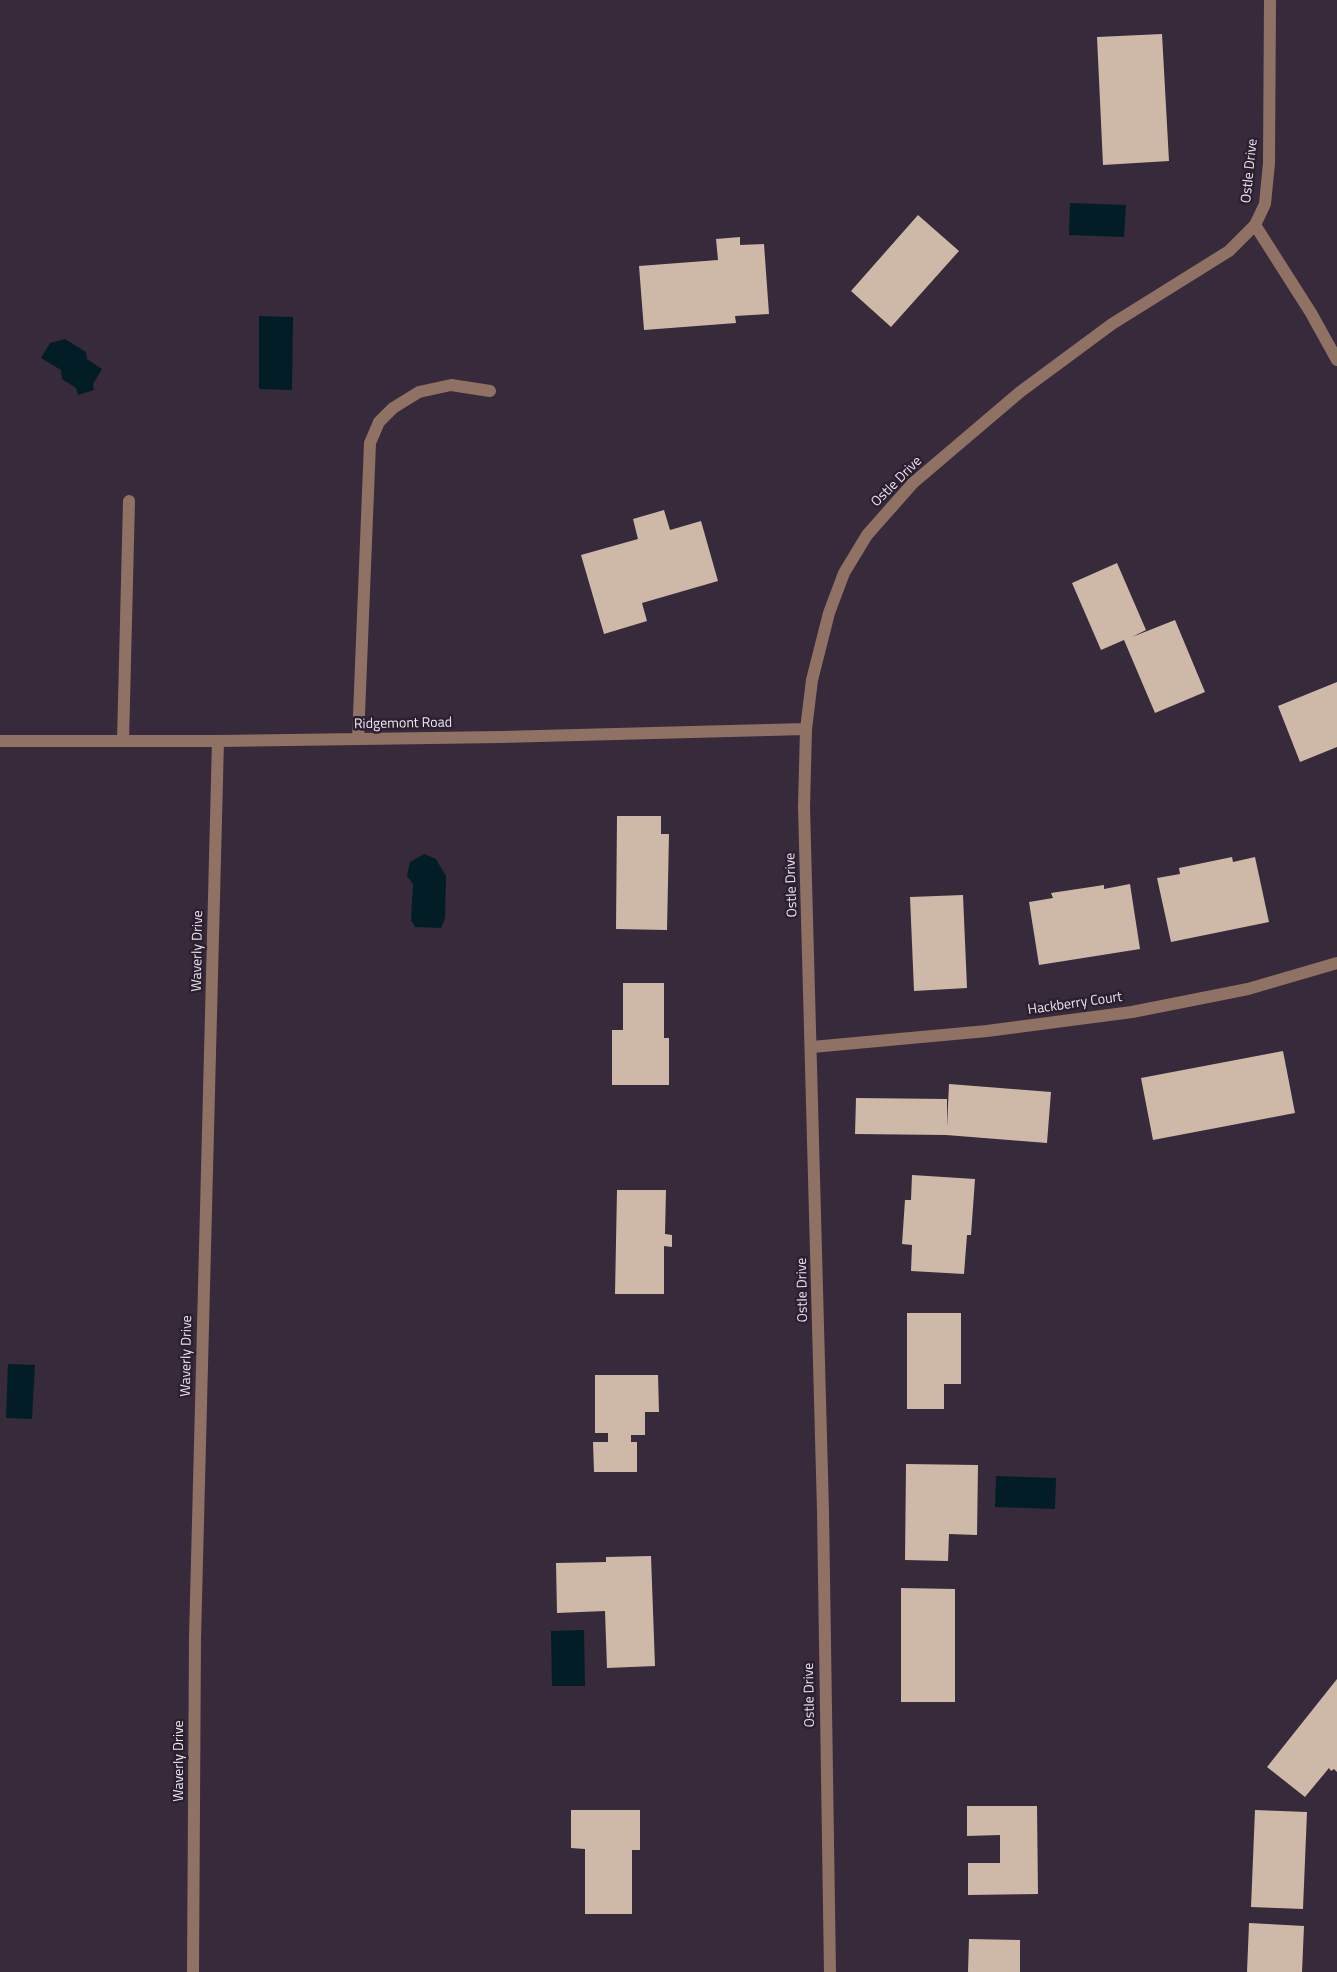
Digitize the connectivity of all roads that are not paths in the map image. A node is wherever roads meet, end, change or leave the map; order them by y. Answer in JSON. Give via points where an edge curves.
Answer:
{"nodes":[{"id":1,"x":1270,"y":0,"type":"edge"},
{"id":2,"x":1255,"y":225,"type":"junction"},
{"id":3,"x":1337,"y":360,"type":"edge"},
{"id":4,"x":490,"y":392,"type":"dead end"},
{"id":5,"x":129,"y":501,"type":"dead end"},
{"id":6,"x":806,"y":729,"type":"junction"},
{"id":7,"x":358,"y":739,"type":"junction"},
{"id":8,"x":0,"y":741,"type":"edge"},
{"id":9,"x":123,"y":741,"type":"junction"},
{"id":10,"x":218,"y":741,"type":"junction"},
{"id":11,"x":1337,"y":963,"type":"edge"},
{"id":12,"x":812,"y":1047,"type":"junction"},
{"id":13,"x":193,"y":1972,"type":"edge"},
{"id":14,"x":830,"y":1972,"type":"edge"}],
"edges":[{"from":1,"to":2,"type":"street","name":"Ostle Drive","via":[[1269,163],[1264,204]]},
{"from":2,"to":3,"type":"street","via":[[1312,314]]},
{"from":2,"to":6,"type":"street","name":"Ostle Drive","via":[[1229,251],[1112,324],[1020,392],[913,484],[880,520],[844,573],[829,614],[812,680]]},
{"from":4,"to":7,"type":"street","via":[[451,385],[419,392],[393,408],[379,422],[370,442]]},
{"from":5,"to":9,"type":"street"},
{"from":6,"to":7,"type":"street","name":"Ridgemont Road"},
{"from":6,"to":12,"type":"street","name":"Ostle Drive","via":[[804,807]]},
{"from":7,"to":10,"type":"street","name":"Ridgemont Road"},
{"from":8,"to":9,"type":"street","name":"Ridgemont Road"},
{"from":9,"to":10,"type":"street","name":"Ridgemont Road"},
{"from":10,"to":13,"type":"street","name":"Waverly Drive","via":[[195,1638]]},
{"from":11,"to":12,"type":"street","name":"Hackberry Court","via":[[1248,990],[1132,1012],[987,1031]]},
{"from":12,"to":14,"type":"street","name":"Ostle Drive"}]}
